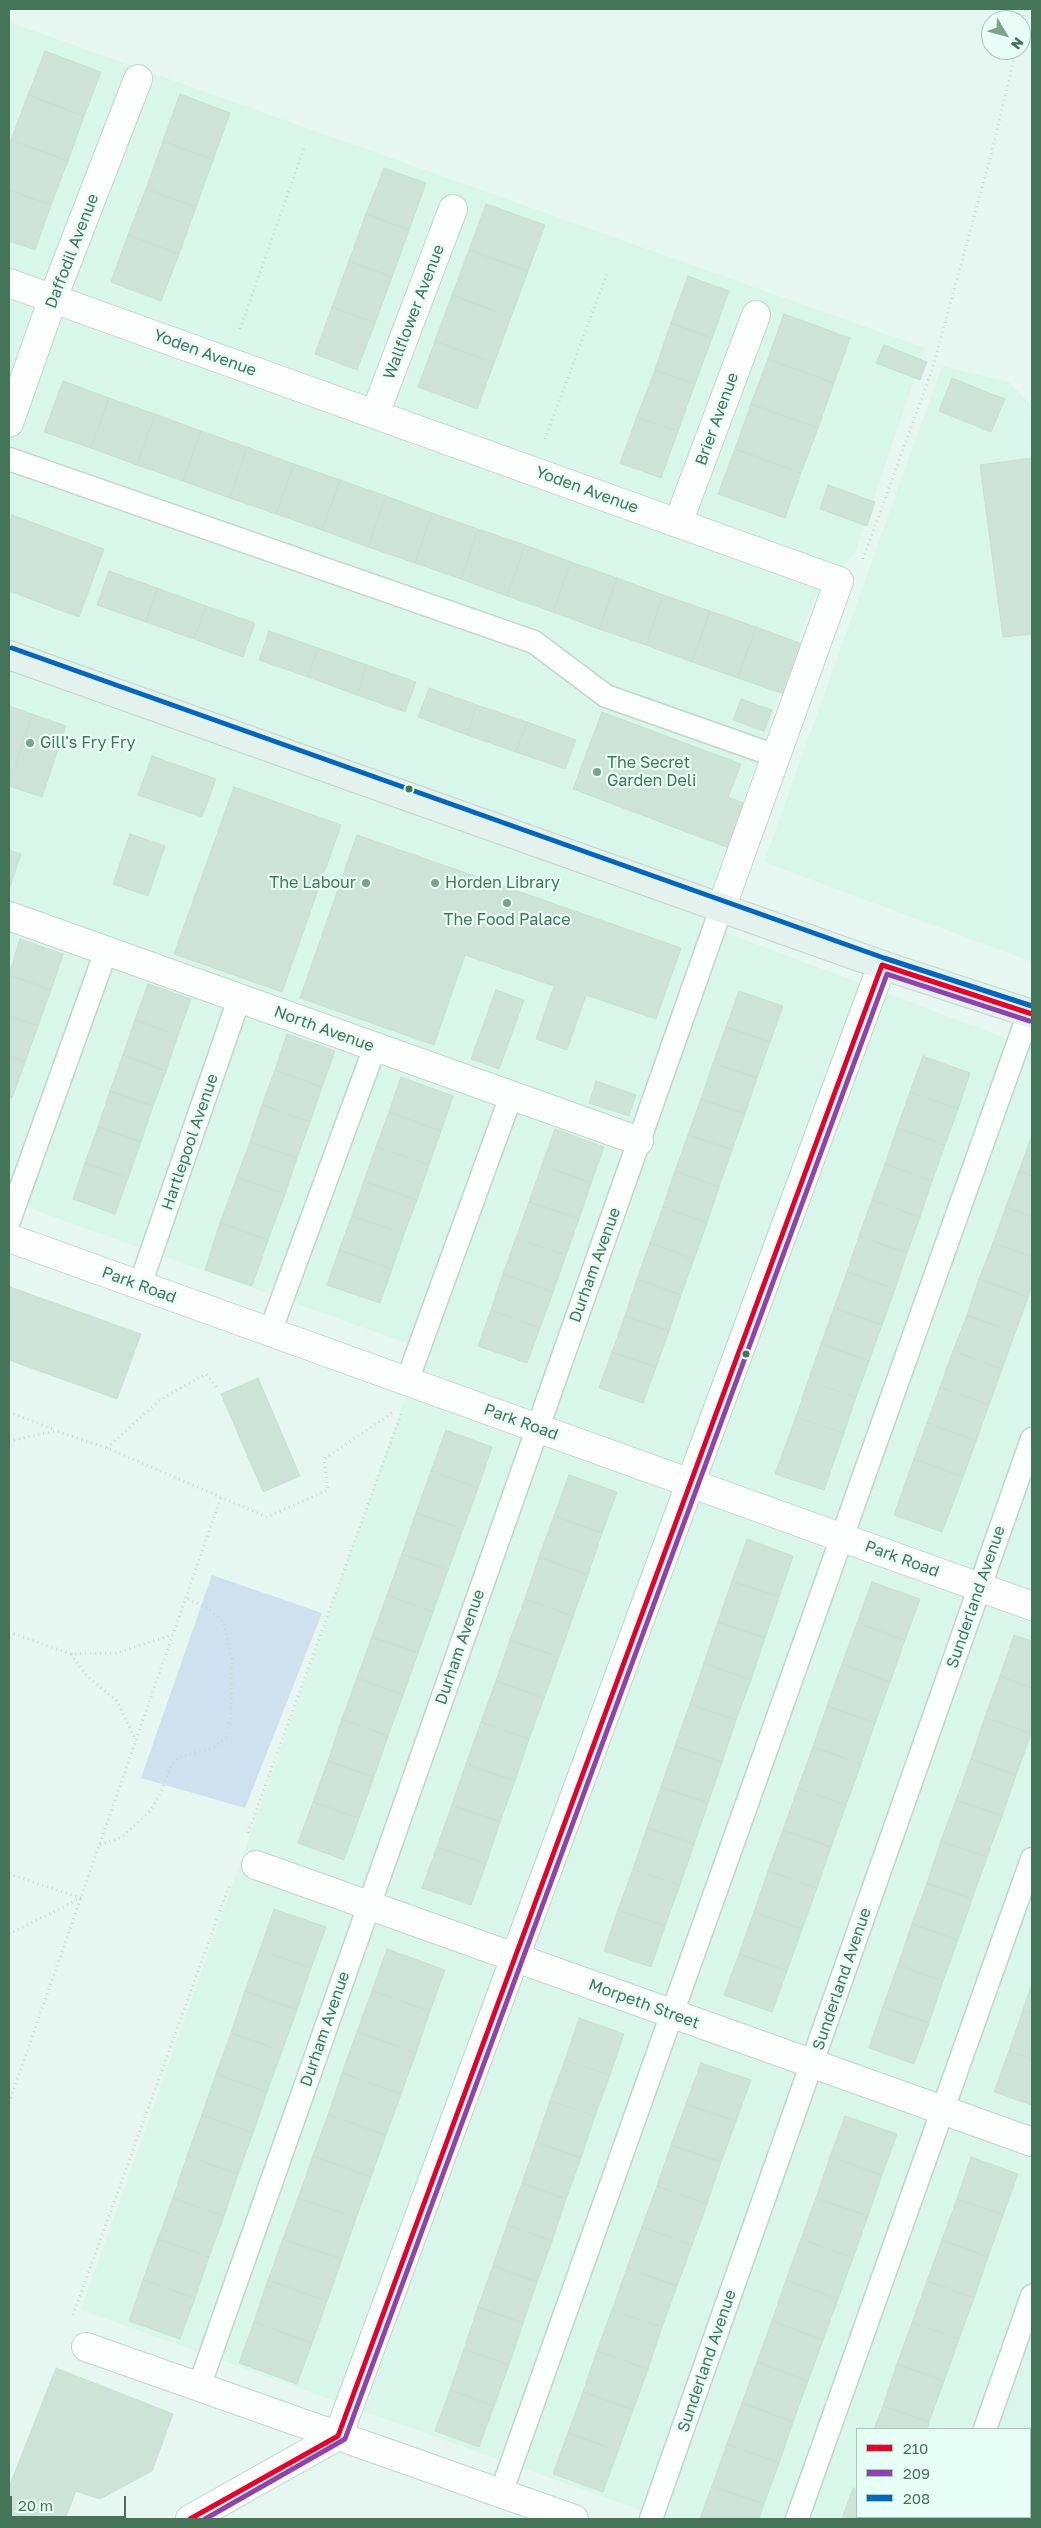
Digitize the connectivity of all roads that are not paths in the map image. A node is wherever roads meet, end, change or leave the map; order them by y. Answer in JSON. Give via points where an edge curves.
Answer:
{"nodes":[{"id":1,"x":138,"y":79,"type":"dead end"},
{"id":2,"x":453,"y":209,"type":"dead end"},
{"id":3,"x":9,"y":282,"type":"edge"},
{"id":4,"x":53,"y":298,"type":"junction"},
{"id":5,"x":756,"y":315,"type":"dead end"},
{"id":6,"x":375,"y":414,"type":"junction"},
{"id":7,"x":9,"y":423,"type":"edge"},
{"id":8,"x":9,"y":459,"type":"edge"},
{"id":9,"x":678,"y":523,"type":"junction"},
{"id":10,"x":9,"y":655,"type":"edge"},
{"id":11,"x":776,"y":756,"type":"junction"},
{"id":12,"x":722,"y":906,"type":"junction"},
{"id":13,"x":9,"y":916,"type":"edge"},
{"id":14,"x":106,"y":951,"type":"junction"},
{"id":15,"x":882,"y":965,"type":"junction"},
{"id":16,"x":240,"y":999,"type":"junction"},
{"id":17,"x":1031,"y":1011,"type":"edge"},
{"id":18,"x":375,"y":1047,"type":"junction"},
{"id":19,"x":511,"y":1096,"type":"junction"},
{"id":20,"x":639,"y":1141,"type":"junction"},
{"id":21,"x":9,"y":1221,"type":"edge"},
{"id":22,"x":9,"y":1238,"type":"edge"},
{"id":23,"x":140,"y":1285,"type":"junction"},
{"id":24,"x":270,"y":1332,"type":"junction"},
{"id":25,"x":417,"y":1385,"type":"junction"},
{"id":26,"x":538,"y":1428,"type":"junction"},
{"id":27,"x":1032,"y":1439,"type":"edge"},
{"id":28,"x":690,"y":1483,"type":"junction"},
{"id":29,"x":842,"y":1538,"type":"junction"},
{"id":30,"x":980,"y":1587,"type":"junction"},
{"id":31,"x":1032,"y":1606,"type":"edge"},
{"id":32,"x":1032,"y":1859,"type":"edge"},
{"id":33,"x":256,"y":1865,"type":"dead end"},
{"id":34,"x":369,"y":1905,"type":"junction"},
{"id":35,"x":515,"y":1957,"type":"junction"},
{"id":36,"x":672,"y":2014,"type":"junction"},
{"id":37,"x":812,"y":2064,"type":"junction"},
{"id":38,"x":943,"y":2110,"type":"junction"},
{"id":39,"x":1032,"y":2142,"type":"edge"},
{"id":40,"x":1032,"y":2296,"type":"edge"},
{"id":41,"x":86,"y":2347,"type":"dead end"},
{"id":42,"x":199,"y":2387,"type":"junction"},
{"id":43,"x":985,"y":2428,"type":"edge"},
{"id":44,"x":338,"y":2436,"type":"junction"},
{"id":45,"x":501,"y":2493,"type":"junction"},
{"id":46,"x":190,"y":2519,"type":"edge"},
{"id":47,"x":574,"y":2519,"type":"edge"},
{"id":48,"x":651,"y":2519,"type":"edge"},
{"id":49,"x":797,"y":2519,"type":"edge"}],
"edges":[{"from":1,"to":4,"type":"street","name":"Daffodil Avenue"},
{"from":2,"to":6,"type":"street","name":"Wallflower Avenue"},
{"from":3,"to":4,"type":"street","name":"Yoden Avenue"},
{"from":4,"to":6,"type":"street","name":"Yoden Avenue"},
{"from":4,"to":7,"type":"street","name":"Daffodil Avenue"},
{"from":5,"to":9,"type":"street","name":"Brier Avenue"},
{"from":6,"to":9,"type":"street","name":"Yoden Avenue"},
{"from":8,"to":11,"type":"lane","via":[[534,642],[606,696]]},
{"from":9,"to":11,"type":"street","name":"Yoden Avenue","via":[[839,581]]},
{"from":10,"to":12,"type":"main road"},
{"from":11,"to":12,"type":"street"},
{"from":12,"to":15,"type":"main road"},
{"from":12,"to":20,"type":"lane","name":"Durham Avenue"},
{"from":13,"to":14,"type":"street","name":"North Avenue"},
{"from":14,"to":16,"type":"street","name":"North Avenue"},
{"from":14,"to":21,"type":"lane"},
{"from":15,"to":17,"type":"main road"},
{"from":15,"to":28,"type":"street"},
{"from":16,"to":18,"type":"street","name":"North Avenue"},
{"from":16,"to":23,"type":"lane","name":"Hartlepool Avenue"},
{"from":17,"to":29,"type":"lane"},
{"from":18,"to":19,"type":"street","name":"North Avenue"},
{"from":18,"to":24,"type":"lane"},
{"from":19,"to":20,"type":"street","name":"North Avenue"},
{"from":19,"to":25,"type":"lane"},
{"from":20,"to":26,"type":"lane","name":"Durham Avenue"},
{"from":22,"to":23,"type":"street","name":"Park Road"},
{"from":23,"to":24,"type":"street","name":"Park Road"},
{"from":24,"to":25,"type":"street","name":"Park Road"},
{"from":25,"to":26,"type":"street","name":"Park Road"},
{"from":26,"to":28,"type":"street","name":"Park Road"},
{"from":26,"to":34,"type":"lane","name":"Durham Avenue"},
{"from":27,"to":30,"type":"lane","name":"Sunderland Avenue"},
{"from":28,"to":29,"type":"street","name":"Park Road"},
{"from":28,"to":35,"type":"street"},
{"from":29,"to":30,"type":"street","name":"Park Road"},
{"from":29,"to":36,"type":"lane"},
{"from":30,"to":31,"type":"street","name":"Park Road"},
{"from":30,"to":37,"type":"lane","name":"Sunderland Avenue"},
{"from":32,"to":38,"type":"lane"},
{"from":33,"to":34,"type":"street","name":"Morpeth Street"},
{"from":34,"to":35,"type":"street","name":"Morpeth Street"},
{"from":34,"to":42,"type":"lane","name":"Durham Avenue"},
{"from":35,"to":36,"type":"street","name":"Morpeth Street"},
{"from":35,"to":44,"type":"street"},
{"from":36,"to":37,"type":"street","name":"Morpeth Street"},
{"from":36,"to":45,"type":"lane"},
{"from":37,"to":38,"type":"street","name":"Morpeth Street"},
{"from":37,"to":48,"type":"lane","name":"Sunderland Avenue"},
{"from":38,"to":39,"type":"street","name":"Morpeth Street"},
{"from":38,"to":49,"type":"lane"},
{"from":40,"to":43,"type":"lane"},
{"from":41,"to":42,"type":"street"},
{"from":42,"to":44,"type":"street"},
{"from":44,"to":45,"type":"street"},
{"from":44,"to":46,"type":"street"},
{"from":45,"to":47,"type":"street"}]}
